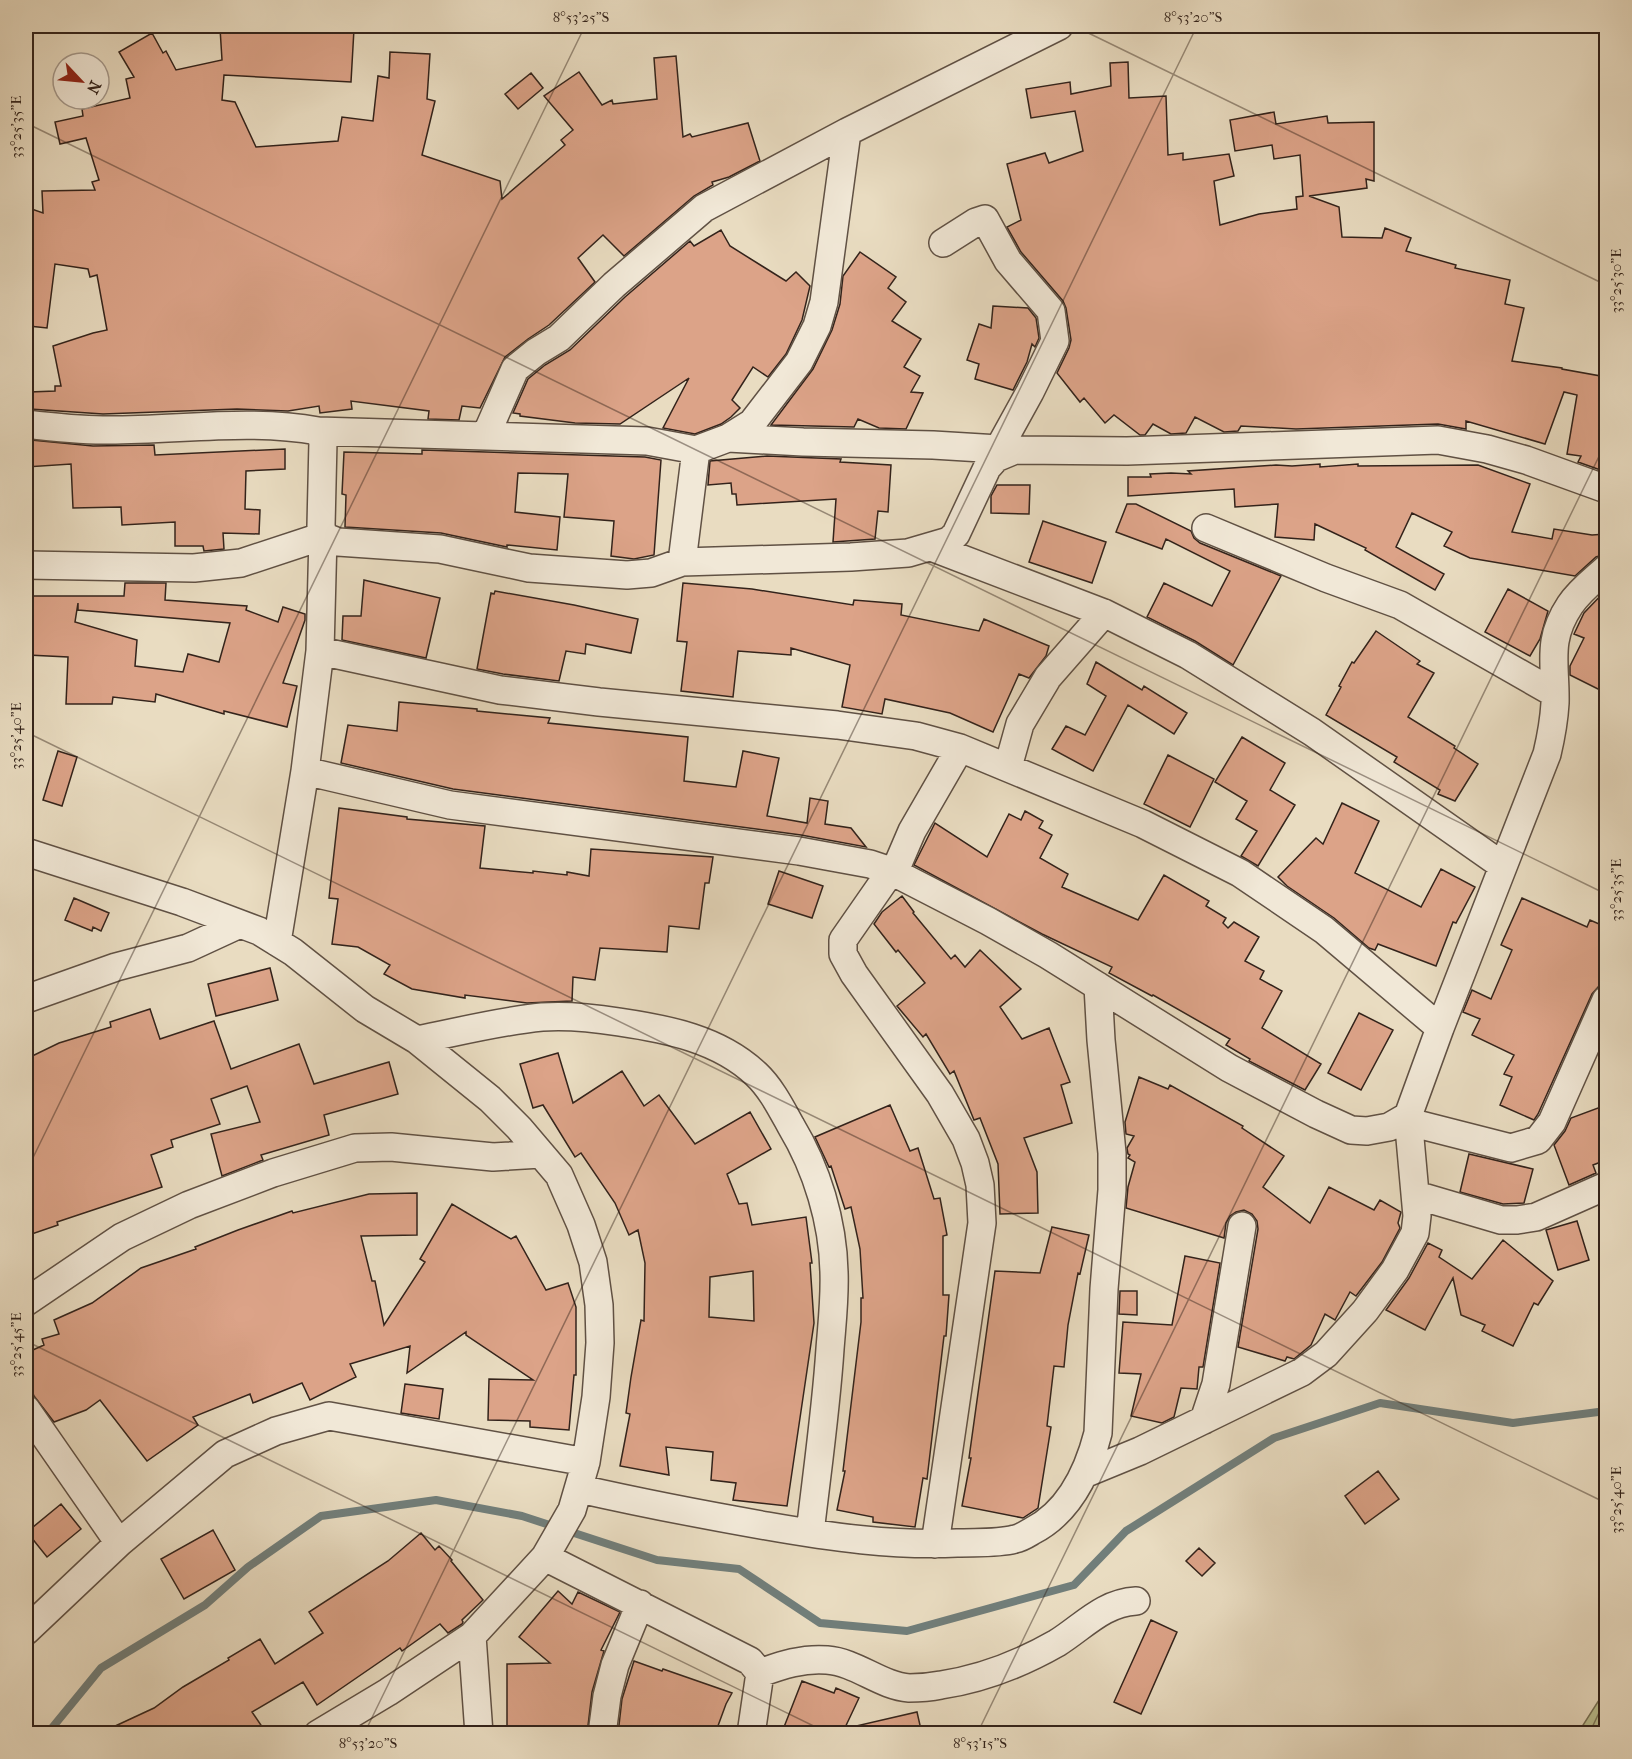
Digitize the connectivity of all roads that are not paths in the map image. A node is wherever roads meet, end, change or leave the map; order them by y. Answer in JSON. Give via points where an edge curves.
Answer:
{"nodes":[{"id":1,"x":1059,"y":26,"type":"edge"},
{"id":2,"x":847,"y":132,"type":"junction"},
{"id":3,"x":943,"y":243,"type":"dead end"},
{"id":4,"x":26,"y":424,"type":"edge"},
{"id":5,"x":318,"y":430,"type":"junction"},
{"id":6,"x":486,"y":435,"type":"junction"},
{"id":7,"x":728,"y":438,"type":"junction"},
{"id":8,"x":696,"y":450,"type":"junction"},
{"id":9,"x":1006,"y":450,"type":"junction"},
{"id":10,"x":1606,"y":489,"type":"edge"},
{"id":11,"x":1206,"y":528,"type":"dead end"},
{"id":12,"x":323,"y":536,"type":"junction"},
{"id":13,"x":931,"y":548,"type":"junction"},
{"id":14,"x":682,"y":562,"type":"junction"},
{"id":15,"x":26,"y":565,"type":"edge"},
{"id":16,"x":1606,"y":569,"type":"edge"},
{"id":17,"x":1104,"y":613,"type":"junction"},
{"id":18,"x":320,"y":651,"type":"junction"},
{"id":19,"x":1554,"y":693,"type":"junction"},
{"id":20,"x":960,"y":748,"type":"junction"},
{"id":21,"x":1008,"y":766,"type":"junction"},
{"id":22,"x":305,"y":771,"type":"junction"},
{"id":23,"x":26,"y":852,"type":"edge"},
{"id":24,"x":1503,"y":866,"type":"junction"},
{"id":25,"x":892,"y":872,"type":"junction"},
{"id":26,"x":240,"y":924,"type":"junction"},
{"id":27,"x":277,"y":942,"type":"junction"},
{"id":28,"x":1098,"y":986,"type":"junction"},
{"id":29,"x":26,"y":999,"type":"edge"},
{"id":30,"x":1606,"y":1000,"type":"edge"},
{"id":31,"x":1440,"y":1028,"type":"junction"},
{"id":32,"x":417,"y":1040,"type":"junction"},
{"id":33,"x":1409,"y":1119,"type":"junction"},
{"id":34,"x":541,"y":1154,"type":"junction"},
{"id":35,"x":1606,"y":1186,"type":"edge"},
{"id":36,"x":1416,"y":1195,"type":"junction"},
{"id":37,"x":1242,"y":1226,"type":"dead end"},
{"id":38,"x":26,"y":1302,"type":"edge"},
{"id":39,"x":26,"y":1409,"type":"edge"},
{"id":40,"x":1204,"y":1420,"type":"junction"},
{"id":41,"x":586,"y":1462,"type":"junction"},
{"id":42,"x":1084,"y":1474,"type":"junction"},
{"id":43,"x":576,"y":1500,"type":"junction"},
{"id":44,"x":810,"y":1533,"type":"junction"},
{"id":45,"x":119,"y":1543,"type":"junction"},
{"id":46,"x":935,"y":1544,"type":"junction"},
{"id":47,"x":545,"y":1557,"type":"junction"},
{"id":48,"x":1136,"y":1601,"type":"dead end"},
{"id":49,"x":640,"y":1604,"type":"junction"},
{"id":50,"x":26,"y":1631,"type":"edge"},
{"id":51,"x":472,"y":1636,"type":"junction"},
{"id":52,"x":760,"y":1673,"type":"junction"},
{"id":53,"x":318,"y":1734,"type":"edge"},
{"id":54,"x":479,"y":1734,"type":"edge"},
{"id":55,"x":602,"y":1734,"type":"edge"},
{"id":56,"x":751,"y":1734,"type":"edge"}],
"edges":[{"from":1,"to":2,"type":"street"},
{"from":2,"to":6,"type":"street","via":[[705,208],[614,285],[560,338],[515,369]]},
{"from":2,"to":7,"type":"street","via":[[830,262],[817,326],[799,362],[776,393],[752,423]]},
{"from":3,"to":9,"type":"street","via":[[985,219],[1008,261],[1051,311],[1055,341]]},
{"from":4,"to":5,"type":"street","via":[[102,430],[243,425]]},
{"from":5,"to":6,"type":"street"},
{"from":5,"to":12,"type":"street","via":[[323,441]]},
{"from":6,"to":8,"type":"street","via":[[647,441]]},
{"from":7,"to":8,"type":"street"},
{"from":7,"to":9,"type":"street"},
{"from":8,"to":14,"type":"street"},
{"from":9,"to":10,"type":"street","via":[[1127,451],[1438,441],[1526,460]]},
{"from":9,"to":13,"type":"street","via":[[987,468],[956,534]]},
{"from":11,"to":19,"type":"street","via":[[1400,605]]},
{"from":12,"to":14,"type":"street","via":[[338,542],[440,549],[530,568],[607,575],[651,573]]},
{"from":12,"to":15,"type":"street","via":[[241,563],[194,568]]},
{"from":12,"to":18,"type":"street"},
{"from":13,"to":14,"type":"street","via":[[851,557]]},
{"from":13,"to":17,"type":"street"},
{"from":16,"to":19,"type":"street","via":[[1585,587],[1562,619],[1553,645]]},
{"from":17,"to":21,"type":"street","via":[[1048,677],[1020,724]]},
{"from":17,"to":24,"type":"street","via":[[1188,655],[1276,708]]},
{"from":18,"to":20,"type":"street","via":[[500,690],[837,725],[916,736]]},
{"from":18,"to":22,"type":"street"},
{"from":19,"to":24,"type":"street","via":[[1554,723],[1546,754]]},
{"from":20,"to":21,"type":"street"},
{"from":20,"to":25,"type":"street"},
{"from":21,"to":31,"type":"street","via":[[1143,824],[1240,873],[1324,930]]},
{"from":22,"to":25,"type":"street","via":[[450,805],[799,851]]},
{"from":22,"to":27,"type":"street"},
{"from":23,"to":26,"type":"street"},
{"from":24,"to":31,"type":"street"},
{"from":25,"to":28,"type":"street","via":[[988,921]]},
{"from":25,"to":46,"type":"street","via":[[843,940],[843,954],[940,1094],[966,1139],[980,1185],[982,1223]]},
{"from":26,"to":27,"type":"street"},
{"from":26,"to":29,"type":"street","via":[[188,948],[116,967]]},
{"from":27,"to":32,"type":"street","via":[[365,1009]]},
{"from":28,"to":33,"type":"street","via":[[1229,1068],[1351,1131],[1389,1127]]},
{"from":28,"to":42,"type":"street","via":[[1112,1190],[1098,1433]]},
{"from":30,"to":33,"type":"street","via":[[1552,1122],[1538,1140],[1511,1148]]},
{"from":31,"to":33,"type":"street"},
{"from":32,"to":34,"type":"street","via":[[490,1100]]},
{"from":32,"to":44,"type":"street","via":[[542,1017],[594,1018],[676,1032],[712,1045],[738,1059],[772,1093],[804,1147],[822,1198],[834,1271],[824,1417]]},
{"from":33,"to":36,"type":"street"},
{"from":34,"to":38,"type":"street","via":[[493,1157],[391,1147],[355,1148],[189,1205],[123,1237]]},
{"from":34,"to":41,"type":"street","via":[[559,1175],[570,1197],[593,1262],[600,1343]]},
{"from":35,"to":36,"type":"street","via":[[1536,1218],[1517,1220],[1502,1220]]},
{"from":36,"to":40,"type":"street","via":[[1415,1233],[1395,1270],[1326,1354],[1302,1372]]},
{"from":37,"to":40,"type":"street","via":[[1216,1384]]},
{"from":39,"to":45,"type":"street"},
{"from":40,"to":42,"type":"street"},
{"from":41,"to":43,"type":"street"},
{"from":41,"to":45,"type":"street","via":[[329,1416],[276,1431],[225,1454]]},
{"from":42,"to":46,"type":"street","via":[[1051,1520],[1016,1539]]},
{"from":43,"to":44,"type":"street","via":[[671,1509]]},
{"from":43,"to":47,"type":"street"},
{"from":44,"to":46,"type":"street"},
{"from":45,"to":50,"type":"street"},
{"from":47,"to":49,"type":"street"},
{"from":47,"to":51,"type":"street"},
{"from":48,"to":52,"type":"street","via":[[1110,1606],[1055,1644],[1000,1670],[942,1685],[908,1688],[827,1660],[791,1662]]},
{"from":49,"to":52,"type":"street","via":[[734,1651]]},
{"from":49,"to":55,"type":"street","via":[[615,1665]]},
{"from":51,"to":53,"type":"street"},
{"from":51,"to":54,"type":"street"},
{"from":52,"to":56,"type":"street"}]}
